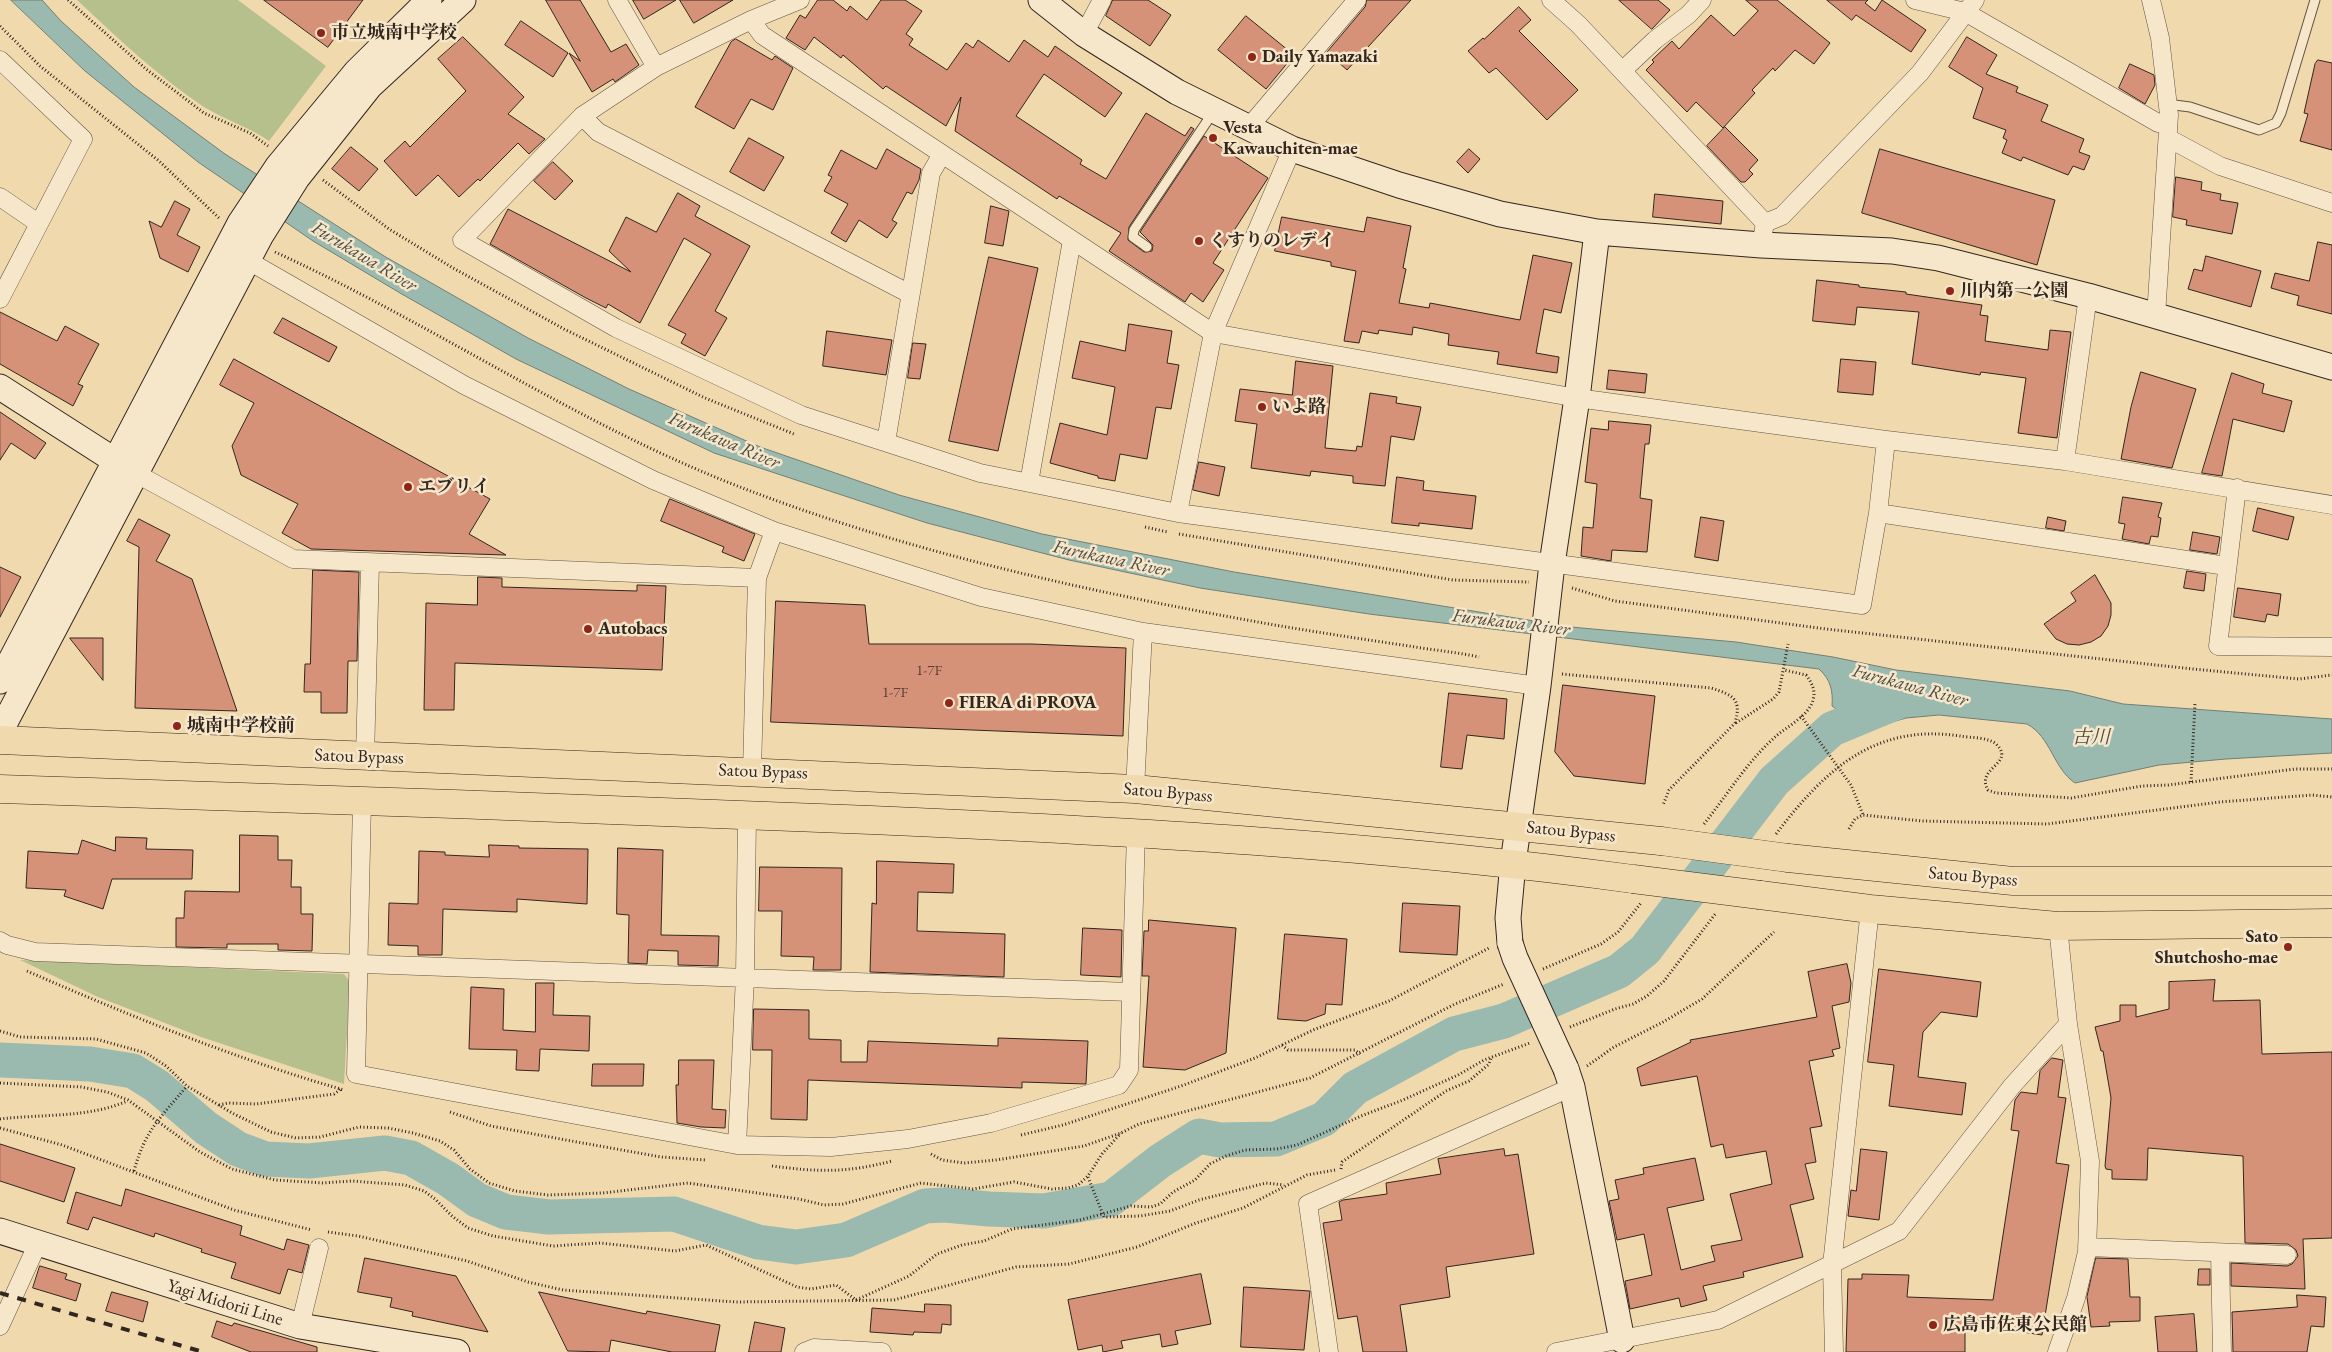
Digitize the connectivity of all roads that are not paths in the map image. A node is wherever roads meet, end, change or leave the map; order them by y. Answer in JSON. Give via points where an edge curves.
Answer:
{"nodes":[{"id":1,"x":429,"y":0,"type":"edge"},
{"id":2,"x":463,"y":0,"type":"edge"},
{"id":3,"x":618,"y":0,"type":"edge"},
{"id":4,"x":800,"y":0,"type":"edge"},
{"id":5,"x":1041,"y":0,"type":"edge"},
{"id":6,"x":1102,"y":0,"type":"edge"},
{"id":7,"x":1357,"y":0,"type":"edge"},
{"id":8,"x":1551,"y":0,"type":"edge"},
{"id":9,"x":1702,"y":0,"type":"edge"},
{"id":10,"x":1915,"y":0,"type":"edge"},
{"id":11,"x":2151,"y":0,"type":"edge"},
{"id":12,"x":2315,"y":0,"type":"edge"},
{"id":13,"x":1970,"y":6,"type":"edge"},
{"id":14,"x":751,"y":20,"type":"junction"},
{"id":15,"x":1084,"y":34,"type":"junction"},
{"id":16,"x":0,"y":60,"type":"edge"},
{"id":17,"x":656,"y":67,"type":"junction"},
{"id":18,"x":1622,"y":71,"type":"junction"},
{"id":19,"x":2167,"y":104,"type":"junction"},
{"id":20,"x":1214,"y":111,"type":"junction"},
{"id":21,"x":582,"y":116,"type":"junction"},
{"id":22,"x":1249,"y":127,"type":"junction"},
{"id":23,"x":2168,"y":131,"type":"junction"},
{"id":24,"x":1292,"y":149,"type":"junction"},
{"id":25,"x":942,"y":154,"type":"junction"},
{"id":26,"x":282,"y":164,"type":"junction"},
{"id":27,"x":0,"y":197,"type":"edge"},
{"id":28,"x":2332,"y":203,"type":"edge"},
{"id":29,"x":38,"y":222,"type":"junction"},
{"id":30,"x":1597,"y":232,"type":"junction"},
{"id":31,"x":248,"y":233,"type":"junction"},
{"id":32,"x":1763,"y":234,"type":"junction"},
{"id":33,"x":1072,"y":240,"type":"junction"},
{"id":34,"x":1146,"y":247,"type":"dead end"},
{"id":35,"x":247,"y":260,"type":"junction"},
{"id":36,"x":910,"y":294,"type":"junction"},
{"id":37,"x":2088,"y":296,"type":"junction"},
{"id":38,"x":0,"y":299,"type":"edge"},
{"id":39,"x":2156,"y":316,"type":"junction"},
{"id":40,"x":1213,"y":333,"type":"junction"},
{"id":41,"x":2331,"y":364,"type":"edge"},
{"id":42,"x":0,"y":387,"type":"edge"},
{"id":43,"x":1577,"y":398,"type":"junction"},
{"id":44,"x":1886,"y":440,"type":"junction"},
{"id":45,"x":886,"y":442,"type":"junction"},
{"id":46,"x":2065,"y":461,"type":"junction"},
{"id":47,"x":124,"y":467,"type":"junction"},
{"id":48,"x":1029,"y":482,"type":"junction"},
{"id":49,"x":2237,"y":488,"type":"junction"},
{"id":50,"x":2332,"y":505,"type":"edge"},
{"id":51,"x":1178,"y":513,"type":"junction"},
{"id":52,"x":1878,"y":513,"type":"junction"},
{"id":53,"x":774,"y":532,"type":"junction"},
{"id":54,"x":370,"y":562,"type":"junction"},
{"id":55,"x":2226,"y":566,"type":"junction"},
{"id":56,"x":757,"y":578,"type":"junction"},
{"id":57,"x":1555,"y":580,"type":"junction"},
{"id":58,"x":1142,"y":632,"type":"junction"},
{"id":59,"x":2332,"y":647,"type":"edge"},
{"id":60,"x":1544,"y":674,"type":"junction"},
{"id":61,"x":0,"y":681,"type":"edge"},
{"id":62,"x":0,"y":732,"type":"edge"},
{"id":63,"x":0,"y":740,"type":"edge"},
{"id":64,"x":365,"y":758,"type":"junction"},
{"id":65,"x":752,"y":772,"type":"junction"},
{"id":66,"x":0,"y":789,"type":"edge"},
{"id":67,"x":1135,"y":789,"type":"junction"},
{"id":68,"x":362,"y":801,"type":"junction"},
{"id":69,"x":747,"y":815,"type":"junction"},
{"id":70,"x":1518,"y":826,"type":"junction"},
{"id":71,"x":1136,"y":832,"type":"junction"},
{"id":72,"x":1513,"y":863,"type":"junction"},
{"id":73,"x":2332,"y":881,"type":"edge"},
{"id":74,"x":1870,"y":909,"type":"junction"},
{"id":75,"x":2332,"y":923,"type":"edge"},
{"id":76,"x":2058,"y":926,"type":"junction"},
{"id":77,"x":0,"y":941,"type":"edge"},
{"id":78,"x":360,"y":964,"type":"junction"},
{"id":79,"x":745,"y":977,"type":"junction"},
{"id":80,"x":1130,"y":992,"type":"junction"},
{"id":81,"x":2068,"y":1024,"type":"junction"},
{"id":82,"x":1574,"y":1074,"type":"junction"},
{"id":83,"x":737,"y":1145,"type":"junction"},
{"id":84,"x":0,"y":1231,"type":"edge"},
{"id":85,"x":319,"y":1236,"type":"road end"},
{"id":86,"x":38,"y":1243,"type":"junction"},
{"id":87,"x":2087,"y":1247,"type":"junction"},
{"id":88,"x":2220,"y":1253,"type":"junction"},
{"id":89,"x":2287,"y":1255,"type":"dead end"},
{"id":90,"x":1832,"y":1265,"type":"junction"},
{"id":91,"x":0,"y":1326,"type":"edge"},
{"id":92,"x":300,"y":1326,"type":"junction"},
{"id":93,"x":1622,"y":1340,"type":"junction"},
{"id":94,"x":456,"y":1352,"type":"edge"},
{"id":95,"x":804,"y":1352,"type":"edge"},
{"id":96,"x":882,"y":1352,"type":"edge"},
{"id":97,"x":1328,"y":1352,"type":"edge"},
{"id":98,"x":1556,"y":1352,"type":"edge"},
{"id":99,"x":1834,"y":1352,"type":"edge"},
{"id":100,"x":2058,"y":1352,"type":"edge"},
{"id":101,"x":2222,"y":1352,"type":"edge"}],
"edges":[{"from":1,"to":26,"type":"street","via":[[356,72]]},
{"from":2,"to":26,"type":"street"},
{"from":3,"to":17,"type":"street"},
{"from":4,"to":14,"type":"street"},
{"from":5,"to":15,"type":"street"},
{"from":6,"to":15,"type":"street"},
{"from":7,"to":22,"type":"street"},
{"from":8,"to":18,"type":"street"},
{"from":9,"to":18,"type":"street"},
{"from":10,"to":13,"type":"street"},
{"from":11,"to":19,"type":"street","via":[[2160,38]]},
{"from":12,"to":19,"type":"lane","via":[[2276,123],[2259,130],[2190,107]]},
{"from":13,"to":23,"type":"street"},
{"from":13,"to":32,"type":"street","via":[[1920,73]]},
{"from":14,"to":17,"type":"street"},
{"from":14,"to":25,"type":"street","via":[[762,35]]},
{"from":15,"to":20,"type":"street","via":[[1177,92]]},
{"from":16,"to":29,"type":"street","via":[[83,139]]},
{"from":17,"to":21,"type":"street"},
{"from":18,"to":32,"type":"street"},
{"from":19,"to":23,"type":"street"},
{"from":20,"to":22,"type":"street"},
{"from":20,"to":34,"type":"lane","via":[[1134,230],[1132,237]]},
{"from":21,"to":36,"type":"street","via":[[598,132]]},
{"from":21,"to":45,"type":"street","via":[[462,240],[616,328],[801,415]]},
{"from":22,"to":24,"type":"street"},
{"from":23,"to":28,"type":"street","via":[[2220,166]]},
{"from":23,"to":39,"type":"street"},
{"from":24,"to":30,"type":"street","via":[[1500,214]]},
{"from":24,"to":40,"type":"street"},
{"from":25,"to":33,"type":"street"},
{"from":25,"to":36,"type":"street","via":[[931,173]]},
{"from":26,"to":31,"type":"street"},
{"from":27,"to":29,"type":"street"},
{"from":29,"to":38,"type":"street"},
{"from":30,"to":32,"type":"street"},
{"from":30,"to":43,"type":"street"},
{"from":31,"to":35,"type":"street"},
{"from":31,"to":47,"type":"street"},
{"from":32,"to":37,"type":"street","via":[[1938,258]]},
{"from":33,"to":40,"type":"street"},
{"from":33,"to":48,"type":"street"},
{"from":35,"to":47,"type":"street"},
{"from":35,"to":53,"type":"street","via":[[464,385],[653,480]]},
{"from":36,"to":45,"type":"street"},
{"from":37,"to":39,"type":"street"},
{"from":37,"to":46,"type":"street"},
{"from":39,"to":41,"type":"street"},
{"from":40,"to":43,"type":"street"},
{"from":40,"to":51,"type":"street"},
{"from":42,"to":47,"type":"street"},
{"from":43,"to":44,"type":"street"},
{"from":43,"to":57,"type":"street"},
{"from":44,"to":46,"type":"street"},
{"from":44,"to":52,"type":"street"},
{"from":45,"to":48,"type":"street","via":[[980,473]]},
{"from":46,"to":49,"type":"street"},
{"from":47,"to":54,"type":"street","via":[[293,559]]},
{"from":47,"to":61,"type":"street"},
{"from":47,"to":62,"type":"street"},
{"from":48,"to":51,"type":"street"},
{"from":49,"to":50,"type":"street"},
{"from":49,"to":55,"type":"street"},
{"from":51,"to":57,"type":"street"},
{"from":52,"to":55,"type":"street"},
{"from":52,"to":57,"type":"street","via":[[1862,605]]},
{"from":53,"to":56,"type":"street"},
{"from":53,"to":58,"type":"street","via":[[981,597]]},
{"from":54,"to":56,"type":"street"},
{"from":54,"to":64,"type":"street"},
{"from":55,"to":59,"type":"street","via":[[2218,646]]},
{"from":56,"to":65,"type":"street"},
{"from":57,"to":60,"type":"street"},
{"from":58,"to":60,"type":"street"},
{"from":58,"to":67,"type":"street"},
{"from":60,"to":70,"type":"street"},
{"from":63,"to":64,"type":"highway","name":"Satou Bypass"},
{"from":64,"to":65,"type":"highway","name":"Satou Bypass"},
{"from":65,"to":67,"type":"highway","name":"Satou Bypass"},
{"from":66,"to":68,"type":"highway"},
{"from":67,"to":70,"type":"highway","name":"Satou Bypass"},
{"from":68,"to":69,"type":"highway"},
{"from":68,"to":78,"type":"street"},
{"from":69,"to":71,"type":"highway"},
{"from":69,"to":79,"type":"street"},
{"from":70,"to":72,"type":"street"},
{"from":70,"to":73,"type":"highway","name":"Satou Bypass","bridge":true,"via":[[1661,841],[1781,846],[2012,881]]},
{"from":71,"to":72,"type":"highway"},
{"from":71,"to":80,"type":"street"},
{"from":72,"to":74,"type":"highway","bridge":true,"via":[[1637,891],[1760,895]]},
{"from":72,"to":82,"type":"street","bridge":true,"via":[[1508,918],[1510,943]]},
{"from":74,"to":76,"type":"highway"},
{"from":74,"to":90,"type":"street"},
{"from":75,"to":76,"type":"highway"},
{"from":76,"to":81,"type":"street"},
{"from":77,"to":78,"type":"street","via":[[35,952]]},
{"from":78,"to":79,"type":"street"},
{"from":78,"to":83,"type":"street","via":[[356,1074]]},
{"from":79,"to":80,"type":"street"},
{"from":79,"to":83,"type":"street"},
{"from":80,"to":83,"type":"street","via":[[1129,1070],[1119,1085],[991,1123],[908,1139],[831,1147]]},
{"from":81,"to":87,"type":"street","via":[[2090,1161]]},
{"from":81,"to":90,"type":"street","via":[[2012,1086],[1898,1231]]},
{"from":82,"to":93,"type":"street"},
{"from":82,"to":97,"type":"street","via":[[1308,1204]]},
{"from":84,"to":86,"type":"street","name":"Yagi Midorii Line"},
{"from":85,"to":92,"type":"street"},
{"from":86,"to":91,"type":"street"},
{"from":86,"to":92,"type":"street","name":"Yagi Midorii Line"},
{"from":87,"to":88,"type":"street"},
{"from":87,"to":100,"type":"street","via":[[2076,1298]]},
{"from":88,"to":89,"type":"street"},
{"from":88,"to":101,"type":"street"},
{"from":90,"to":93,"type":"street","via":[[1718,1320]]},
{"from":90,"to":99,"type":"street"},
{"from":92,"to":94,"type":"street","name":"Yagi Midorii Line"},
{"from":93,"to":98,"type":"street"},
{"from":95,"to":96,"type":"street","via":[[814,1348]]}]}
